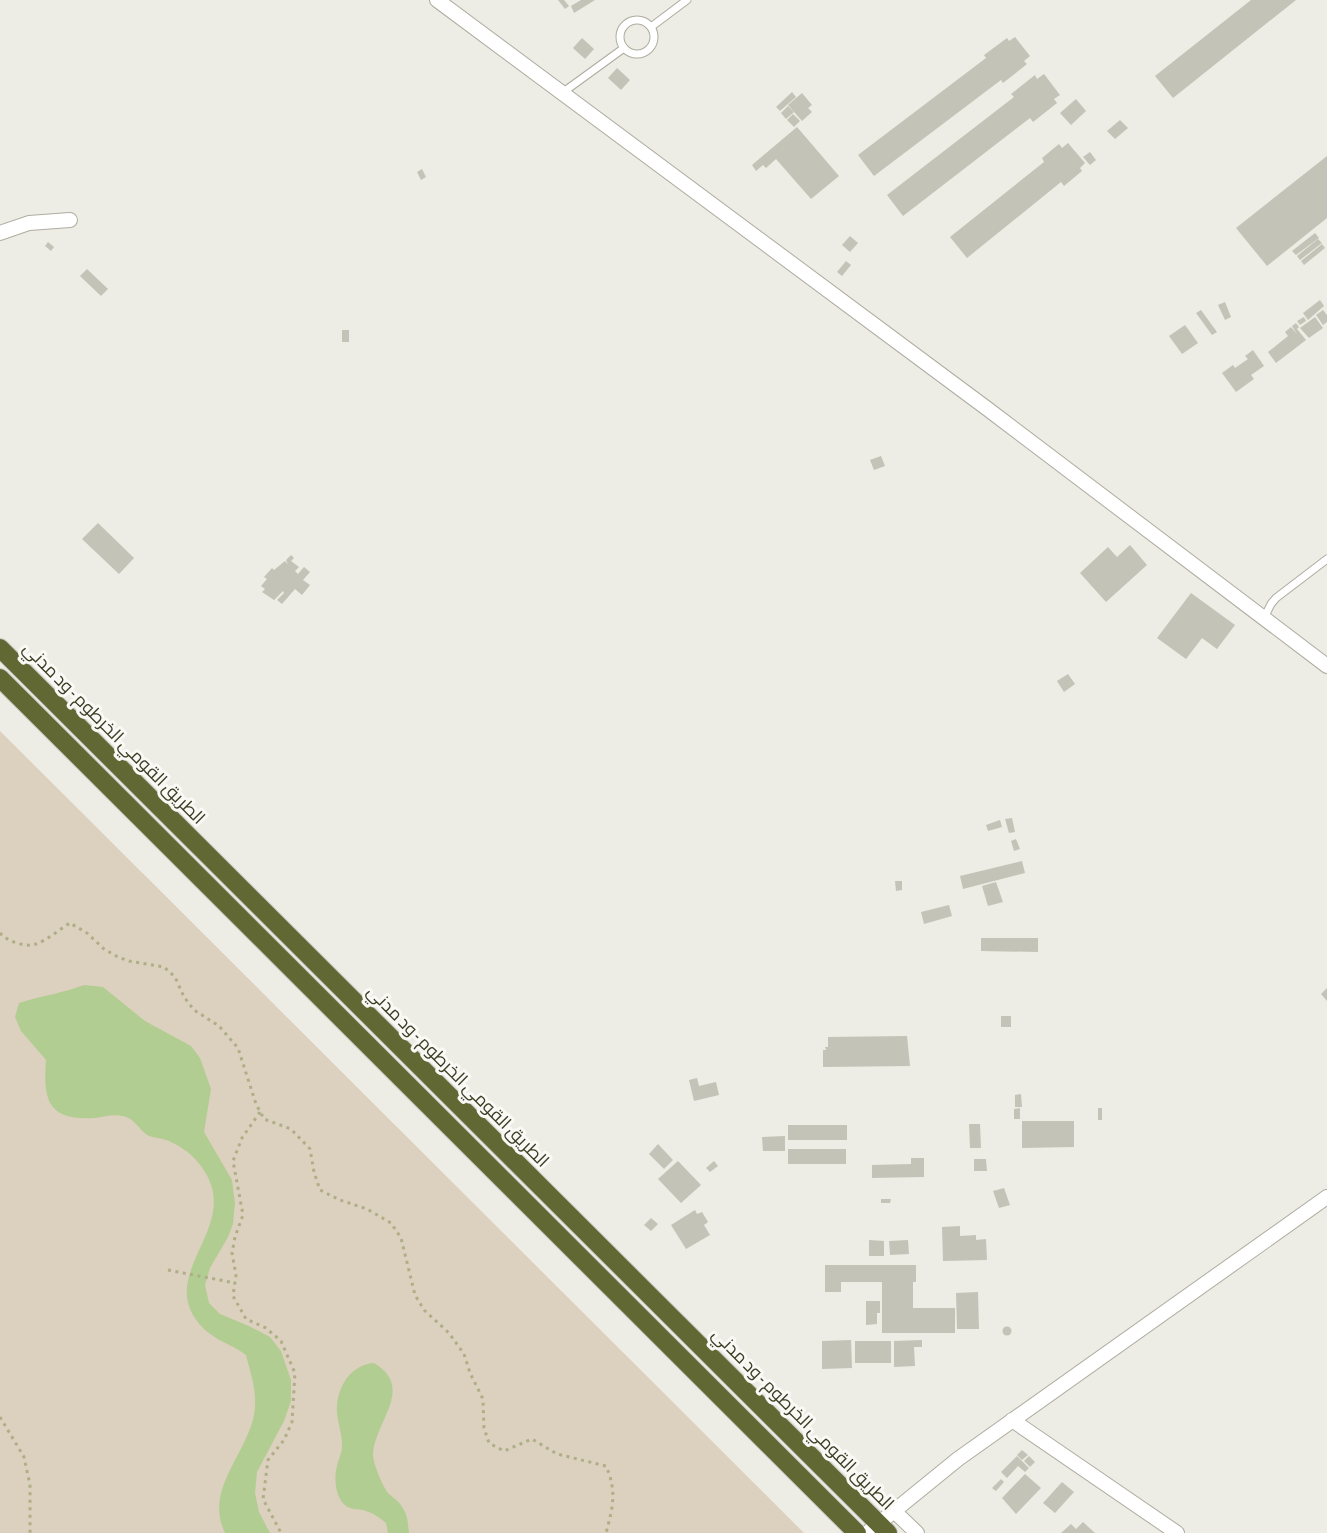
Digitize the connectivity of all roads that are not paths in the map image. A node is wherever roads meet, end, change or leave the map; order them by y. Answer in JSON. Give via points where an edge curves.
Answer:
{"nodes":[{"id":1,"x":437,"y":0,"type":"edge"},
{"id":2,"x":687,"y":0,"type":"edge"},
{"id":3,"x":651,"y":27,"type":"junction"},
{"id":4,"x":624,"y":48,"type":"junction"},
{"id":5,"x":562,"y":93,"type":"junction"},
{"id":6,"x":70,"y":220,"type":"dead end"},
{"id":7,"x":0,"y":233,"type":"edge"},
{"id":8,"x":1327,"y":559,"type":"edge"},
{"id":9,"x":1264,"y":618,"type":"junction"},
{"id":10,"x":0,"y":648,"type":"edge"},
{"id":11,"x":1327,"y":666,"type":"edge"},
{"id":12,"x":0,"y":678,"type":"edge"},
{"id":13,"x":1327,"y":1197,"type":"edge"},
{"id":14,"x":1012,"y":1420,"type":"junction"},
{"id":15,"x":894,"y":1511,"type":"junction"},
{"id":16,"x":877,"y":1530,"type":"edge"},
{"id":17,"x":857,"y":1533,"type":"edge"},
{"id":18,"x":917,"y":1533,"type":"edge"},
{"id":19,"x":1177,"y":1533,"type":"edge"}],
"edges":[{"from":1,"to":5,"type":"street"},
{"from":2,"to":3,"type":"lane"},
{"from":3,"to":4,"type":"lane","via":[[639,20],[628,23],[620,38]]},
{"from":3,"to":4,"type":"lane","via":[[655,36],[647,52],[635,55]]},
{"from":4,"to":5,"type":"lane"},
{"from":5,"to":9,"type":"street"},
{"from":6,"to":7,"type":"street","via":[[29,223]]},
{"from":8,"to":9,"type":"lane","via":[[1276,598]]},
{"from":9,"to":11,"type":"street"},
{"from":10,"to":16,"type":"highway","name":"الطريق القومي الخرطوم - ود مدني"},
{"from":12,"to":17,"type":"highway"},
{"from":13,"to":14,"type":"street"},
{"from":14,"to":15,"type":"street"},
{"from":14,"to":19,"type":"street"},
{"from":15,"to":16,"type":"street"},
{"from":15,"to":18,"type":"street"}]}
